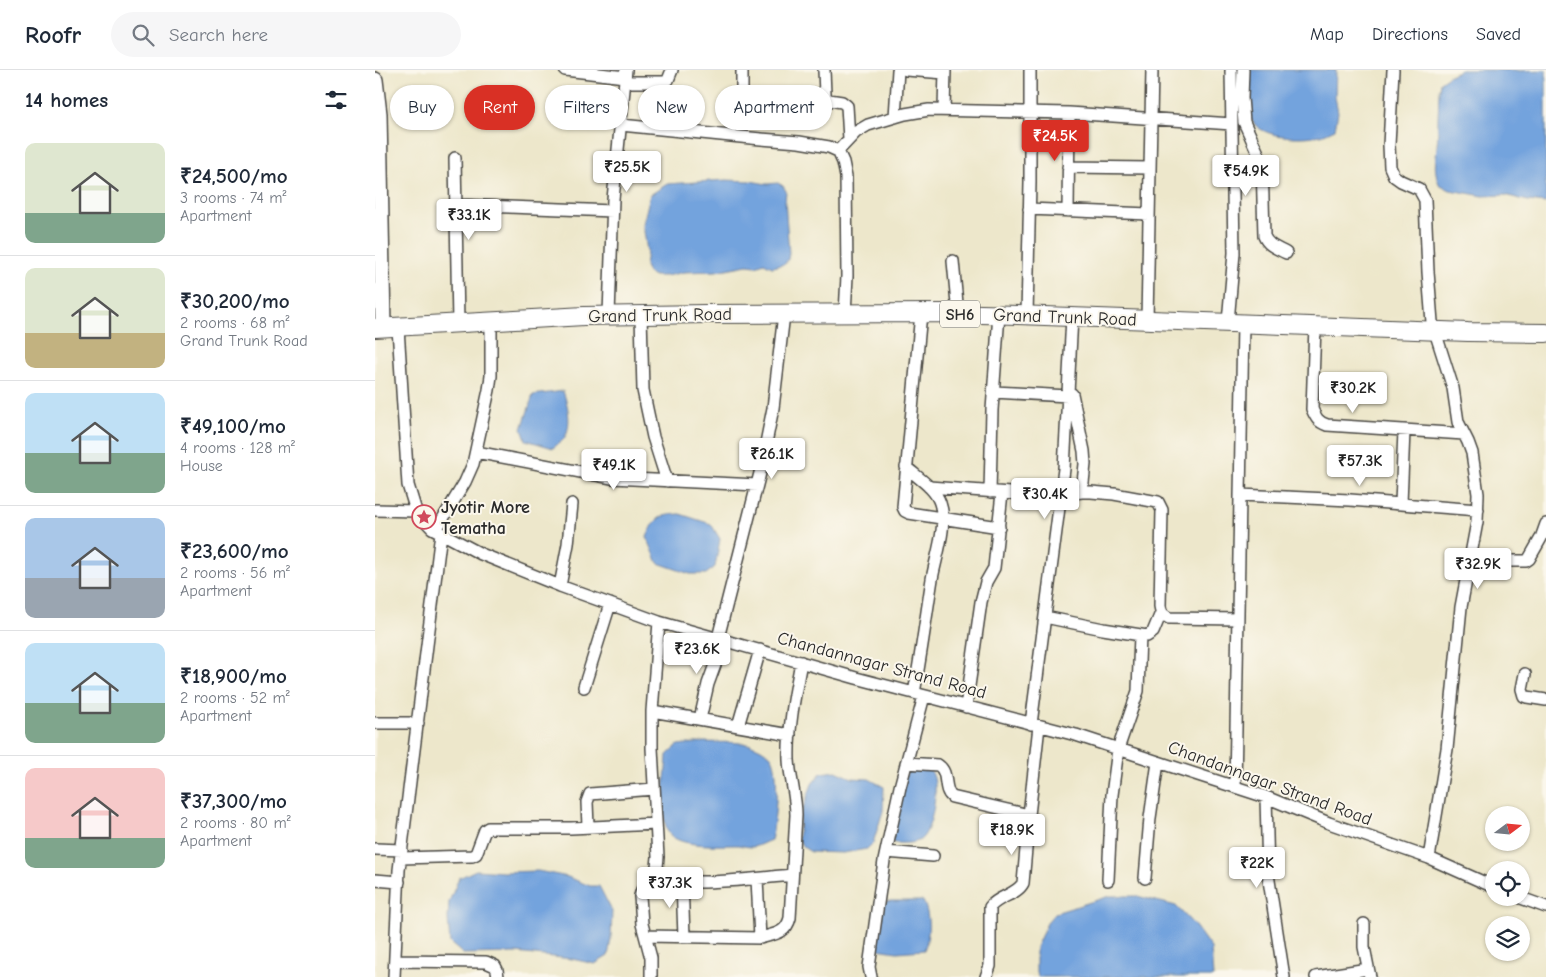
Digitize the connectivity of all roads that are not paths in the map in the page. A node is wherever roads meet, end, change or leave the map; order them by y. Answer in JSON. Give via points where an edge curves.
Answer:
{"nodes":[{"id":1,"x":565,"y":70,"type":"edge"},
{"id":2,"x":672,"y":70,"type":"edge"},
{"id":3,"x":742,"y":70,"type":"edge"},
{"id":4,"x":824,"y":70,"type":"edge"},
{"id":5,"x":898,"y":70,"type":"edge"},
{"id":6,"x":906,"y":70,"type":"edge"},
{"id":7,"x":1030,"y":70,"type":"edge"},
{"id":8,"x":1152,"y":70,"type":"edge"},
{"id":9,"x":1231,"y":70,"type":"edge"},
{"id":10,"x":1243,"y":70,"type":"edge"},
{"id":11,"x":1393,"y":70,"type":"edge"},
{"id":12,"x":945,"y":71,"type":"edge"},
{"id":13,"x":625,"y":76,"type":"edge"},
{"id":14,"x":375,"y":80,"type":"edge"},
{"id":15,"x":742,"y":85,"type":"edge"},
{"id":16,"x":945,"y":110,"type":"junction"},
{"id":17,"x":1030,"y":113,"type":"junction"},
{"id":18,"x":1069,"y":113,"type":"junction"},
{"id":19,"x":377,"y":114,"type":"edge"},
{"id":20,"x":895,"y":117,"type":"junction"},
{"id":21,"x":1151,"y":118,"type":"junction"},
{"id":22,"x":1232,"y":124,"type":"junction"},
{"id":23,"x":628,"y":126,"type":"edge"},
{"id":24,"x":621,"y":130,"type":"edge"},
{"id":25,"x":849,"y":139,"type":"junction"},
{"id":26,"x":838,"y":151,"type":"junction"},
{"id":27,"x":455,"y":158,"type":"dead end"},
{"id":28,"x":1068,"y":166,"type":"junction"},
{"id":29,"x":1150,"y":168,"type":"junction"},
{"id":30,"x":377,"y":186,"type":"edge"},
{"id":31,"x":455,"y":205,"type":"junction"},
{"id":32,"x":1029,"y":209,"type":"junction"},
{"id":33,"x":613,"y":211,"type":"junction"},
{"id":34,"x":1067,"y":211,"type":"junction"},
{"id":35,"x":1149,"y":214,"type":"junction"},
{"id":36,"x":1286,"y":253,"type":"dead end"},
{"id":37,"x":953,"y":261,"type":"dead end"},
{"id":38,"x":921,"y":313,"type":"junction"},
{"id":39,"x":785,"y":314,"type":"junction"},
{"id":40,"x":845,"y":314,"type":"junction"},
{"id":41,"x":957,"y":314,"type":"junction"},
{"id":42,"x":999,"y":314,"type":"junction"},
{"id":43,"x":609,"y":315,"type":"junction"},
{"id":44,"x":641,"y":315,"type":"junction"},
{"id":45,"x":1027,"y":315,"type":"junction"},
{"id":46,"x":1072,"y":317,"type":"junction"},
{"id":47,"x":1147,"y":320,"type":"junction"},
{"id":48,"x":491,"y":321,"type":"junction"},
{"id":49,"x":1235,"y":323,"type":"junction"},
{"id":50,"x":458,"y":324,"type":"junction"},
{"id":51,"x":1315,"y":326,"type":"junction"},
{"id":52,"x":385,"y":328,"type":"edge"},
{"id":53,"x":1433,"y":330,"type":"junction"},
{"id":54,"x":1546,"y":334,"type":"edge"},
{"id":55,"x":1069,"y":380,"type":"junction"},
{"id":56,"x":994,"y":392,"type":"junction"},
{"id":57,"x":1068,"y":396,"type":"junction"},
{"id":58,"x":1404,"y":431,"type":"junction"},
{"id":59,"x":1464,"y":434,"type":"junction"},
{"id":60,"x":476,"y":452,"type":"junction"},
{"id":61,"x":906,"y":468,"type":"junction"},
{"id":62,"x":667,"y":481,"type":"junction"},
{"id":63,"x":757,"y":485,"type":"junction"},
{"id":64,"x":929,"y":487,"type":"junction"},
{"id":65,"x":990,"y":492,"type":"junction"},
{"id":66,"x":1082,"y":492,"type":"junction"},
{"id":67,"x":1002,"y":493,"type":"junction"},
{"id":68,"x":1240,"y":495,"type":"junction"},
{"id":69,"x":1061,"y":496,"type":"junction"},
{"id":70,"x":1401,"y":503,"type":"junction"},
{"id":71,"x":572,"y":504,"type":"dead end"},
{"id":72,"x":375,"y":510,"type":"edge"},
{"id":73,"x":1478,"y":510,"type":"junction"},
{"id":74,"x":416,"y":511,"type":"junction"},
{"id":75,"x":942,"y":519,"type":"junction"},
{"id":76,"x":1546,"y":524,"type":"edge"},
{"id":77,"x":999,"y":527,"type":"junction"},
{"id":78,"x":438,"y":532,"type":"junction"},
{"id":79,"x":1470,"y":561,"type":"junction"},
{"id":80,"x":560,"y":586,"type":"junction"},
{"id":81,"x":610,"y":604,"type":"junction"},
{"id":82,"x":1161,"y":613,"type":"junction"},
{"id":83,"x":1045,"y":616,"type":"junction"},
{"id":84,"x":1238,"y":619,"type":"junction"},
{"id":85,"x":659,"y":622,"type":"junction"},
{"id":86,"x":1140,"y":635,"type":"junction"},
{"id":87,"x":721,"y":639,"type":"junction"},
{"id":88,"x":760,"y":650,"type":"junction"},
{"id":89,"x":801,"y":662,"type":"junction"},
{"id":90,"x":1525,"y":674,"type":"dead end"},
{"id":91,"x":584,"y":687,"type":"dead end"},
{"id":92,"x":919,"y":694,"type":"junction"},
{"id":93,"x":1546,"y":700,"type":"edge"},
{"id":94,"x":966,"y":707,"type":"junction"},
{"id":95,"x":652,"y":711,"type":"junction"},
{"id":96,"x":700,"y":719,"type":"junction"},
{"id":97,"x":375,"y":723,"type":"edge"},
{"id":98,"x":418,"y":723,"type":"junction"},
{"id":99,"x":1035,"y":725,"type":"junction"},
{"id":100,"x":739,"y":726,"type":"junction"},
{"id":101,"x":790,"y":735,"type":"junction"},
{"id":102,"x":1118,"y":749,"type":"junction"},
{"id":103,"x":1159,"y":762,"type":"junction"},
{"id":104,"x":906,"y":763,"type":"junction"},
{"id":105,"x":1235,"y":786,"type":"junction"},
{"id":106,"x":654,"y":789,"type":"junction"},
{"id":107,"x":1266,"y":797,"type":"junction"},
{"id":108,"x":1029,"y":815,"type":"junction"},
{"id":109,"x":656,"y":824,"type":"junction"},
{"id":110,"x":588,"y":827,"type":"junction"},
{"id":111,"x":375,"y":849,"type":"edge"},
{"id":112,"x":886,"y":852,"type":"junction"},
{"id":113,"x":401,"y":854,"type":"junction"},
{"id":114,"x":933,"y":856,"type":"dead end"},
{"id":115,"x":1429,"y":858,"type":"junction"},
{"id":116,"x":792,"y":875,"type":"junction"},
{"id":117,"x":652,"y":876,"type":"junction"},
{"id":118,"x":1145,"y":878,"type":"dead end"},
{"id":119,"x":757,"y":879,"type":"junction"},
{"id":120,"x":375,"y":880,"type":"edge"},
{"id":121,"x":1108,"y":880,"type":"dead end"},
{"id":122,"x":682,"y":881,"type":"junction"},
{"id":123,"x":399,"y":882,"type":"junction"},
{"id":124,"x":1485,"y":883,"type":"edge"},
{"id":125,"x":1530,"y":901,"type":"edge"},
{"id":126,"x":1546,"y":907,"type":"edge"},
{"id":127,"x":1364,"y":924,"type":"dead end"},
{"id":128,"x":646,"y":936,"type":"junction"},
{"id":129,"x":684,"y":937,"type":"junction"},
{"id":130,"x":760,"y":938,"type":"junction"},
{"id":131,"x":395,"y":961,"type":"junction"},
{"id":132,"x":1369,"y":973,"type":"edge"},
{"id":133,"x":394,"y":977,"type":"edge"},
{"id":134,"x":497,"y":977,"type":"edge"},
{"id":135,"x":651,"y":977,"type":"edge"},
{"id":136,"x":871,"y":977,"type":"edge"},
{"id":137,"x":986,"y":977,"type":"edge"},
{"id":138,"x":1284,"y":977,"type":"edge"},
{"id":139,"x":1316,"y":977,"type":"edge"}],
"edges":[{"from":1,"to":13,"type":"street"},
{"from":2,"to":13,"type":"street","via":[[665,82]]},
{"from":3,"to":15,"type":"street"},
{"from":4,"to":25,"type":"street","via":[[826,98],[847,106]]},
{"from":5,"to":20,"type":"street"},
{"from":6,"to":12,"type":"street"},
{"from":7,"to":17,"type":"street"},
{"from":8,"to":21,"type":"street"},
{"from":9,"to":22,"type":"street"},
{"from":10,"to":36,"type":"street","via":[[1244,122],[1262,162],[1264,236],[1270,245]]},
{"from":11,"to":53,"type":"street","via":[[1391,167],[1394,176],[1419,189],[1425,200]]},
{"from":12,"to":16,"type":"street"},
{"from":14,"to":19,"type":"street"},
{"from":16,"to":17,"type":"street"},
{"from":16,"to":20,"type":"street","via":[[919,111]]},
{"from":17,"to":18,"type":"street"},
{"from":17,"to":32,"type":"street"},
{"from":18,"to":21,"type":"street"},
{"from":18,"to":28,"type":"street"},
{"from":19,"to":30,"type":"street"},
{"from":20,"to":25,"type":"street","via":[[868,125]]},
{"from":21,"to":22,"type":"street"},
{"from":21,"to":29,"type":"street"},
{"from":22,"to":49,"type":"street"},
{"from":23,"to":26,"type":"street","via":[[799,142]]},
{"from":24,"to":33,"type":"street"},
{"from":25,"to":26,"type":"street"},
{"from":26,"to":40,"type":"street","via":[[846,177]]},
{"from":27,"to":31,"type":"street"},
{"from":28,"to":29,"type":"street"},
{"from":28,"to":34,"type":"street"},
{"from":29,"to":35,"type":"street"},
{"from":30,"to":52,"type":"street"},
{"from":31,"to":33,"type":"street"},
{"from":31,"to":50,"type":"street"},
{"from":32,"to":34,"type":"street"},
{"from":32,"to":45,"type":"street"},
{"from":33,"to":43,"type":"street"},
{"from":34,"to":35,"type":"street"},
{"from":35,"to":47,"type":"street"},
{"from":37,"to":41,"type":"street"},
{"from":38,"to":40,"type":"main road","name":"Grand Trunk Road","number":"SH6"},
{"from":38,"to":41,"type":"main road","name":"Grand Trunk Road","number":"SH6"},
{"from":38,"to":61,"type":"street"},
{"from":39,"to":40,"type":"main road","name":"Grand Trunk Road","number":"SH6"},
{"from":39,"to":44,"type":"main road","name":"Grand Trunk Road","number":"SH6"},
{"from":39,"to":63,"type":"street","via":[[773,408]]},
{"from":41,"to":42,"type":"main road","name":"Grand Trunk Road","number":"SH6"},
{"from":42,"to":45,"type":"main road","name":"Grand Trunk Road","number":"SH6"},
{"from":42,"to":56,"type":"street"},
{"from":43,"to":44,"type":"main road","name":"Grand Trunk Road","number":"SH6"},
{"from":43,"to":48,"type":"main road","name":"Grand Trunk Road","number":"SH6"},
{"from":44,"to":62,"type":"street","via":[[643,390]]},
{"from":45,"to":46,"type":"main road","name":"Grand Trunk Road","number":"SH6"},
{"from":46,"to":47,"type":"main road","name":"Grand Trunk Road","number":"SH6"},
{"from":46,"to":55,"type":"street"},
{"from":47,"to":49,"type":"main road","name":"Grand Trunk Road","number":"SH6"},
{"from":48,"to":50,"type":"main road","name":"Grand Trunk Road","number":"SH6"},
{"from":48,"to":60,"type":"street","via":[[490,383]]},
{"from":49,"to":51,"type":"main road","name":"Grand Trunk Road","number":"SH6"},
{"from":49,"to":68,"type":"street"},
{"from":50,"to":52,"type":"main road","name":"Grand Trunk Road","number":"SH6"},
{"from":51,"to":53,"type":"main road","name":"Grand Trunk Road","number":"SH6"},
{"from":51,"to":58,"type":"street","via":[[1313,409],[1319,422]]},
{"from":52,"to":74,"type":"street","name":"Chandannagar Strand Road","via":[[408,485]]},
{"from":53,"to":54,"type":"main road","name":"Grand Trunk Road","number":"SH6"},
{"from":53,"to":59,"type":"street","via":[[1453,388],[1458,422]]},
{"from":55,"to":57,"type":"street"},
{"from":55,"to":66,"type":"street","via":[[1084,450]]},
{"from":56,"to":57,"type":"street"},
{"from":56,"to":65,"type":"street"},
{"from":57,"to":69,"type":"street"},
{"from":58,"to":59,"type":"street"},
{"from":58,"to":70,"type":"street"},
{"from":59,"to":73,"type":"street","via":[[1472,453]]},
{"from":60,"to":62,"type":"street","via":[[612,478]]},
{"from":60,"to":78,"type":"street","via":[[469,474]]},
{"from":61,"to":64,"type":"street"},
{"from":61,"to":75,"type":"street","via":[[905,511]]},
{"from":62,"to":63,"type":"street"},
{"from":63,"to":87,"type":"street"},
{"from":64,"to":65,"type":"street"},
{"from":64,"to":75,"type":"street","via":[[937,495]]},
{"from":65,"to":67,"type":"street"},
{"from":66,"to":69,"type":"street"},
{"from":66,"to":82,"type":"street","via":[[1153,500],[1161,505]]},
{"from":67,"to":69,"type":"street"},
{"from":67,"to":77,"type":"street"},
{"from":68,"to":70,"type":"street"},
{"from":68,"to":84,"type":"street"},
{"from":69,"to":83,"type":"street"},
{"from":70,"to":73,"type":"street"},
{"from":71,"to":80,"type":"street"},
{"from":72,"to":74,"type":"street"},
{"from":73,"to":79,"type":"street"},
{"from":74,"to":78,"type":"street","name":"Chandannagar Strand Road"},
{"from":75,"to":77,"type":"street"},
{"from":75,"to":92,"type":"street"},
{"from":76,"to":79,"type":"street","via":[[1526,561]]},
{"from":77,"to":94,"type":"street","via":[[994,568],[981,602]]},
{"from":78,"to":80,"type":"street","name":"Chandannagar Strand Road","via":[[481,554]]},
{"from":78,"to":98,"type":"street"},
{"from":79,"to":115,"type":"street","via":[[1461,607],[1447,749]]},
{"from":80,"to":81,"type":"street","name":"Chandannagar Strand Road"},
{"from":81,"to":85,"type":"street","name":"Chandannagar Strand Road"},
{"from":81,"to":91,"type":"street"},
{"from":82,"to":84,"type":"street","via":[[1169,618]]},
{"from":82,"to":86,"type":"street","via":[[1153,632],[1147,636]]},
{"from":83,"to":86,"type":"street"},
{"from":83,"to":99,"type":"street"},
{"from":84,"to":105,"type":"street"},
{"from":85,"to":87,"type":"street","name":"Chandannagar Strand Road"},
{"from":85,"to":95,"type":"street"},
{"from":86,"to":102,"type":"street","via":[[1138,691]]},
{"from":87,"to":88,"type":"street","name":"Chandannagar Strand Road"},
{"from":87,"to":96,"type":"street"},
{"from":88,"to":89,"type":"street","name":"Chandannagar Strand Road"},
{"from":88,"to":100,"type":"street"},
{"from":89,"to":92,"type":"street","name":"Chandannagar Strand Road"},
{"from":89,"to":101,"type":"street"},
{"from":90,"to":93,"type":"street","via":[[1524,696]]},
{"from":92,"to":94,"type":"street","name":"Chandannagar Strand Road"},
{"from":92,"to":104,"type":"street"},
{"from":94,"to":99,"type":"street","name":"Chandannagar Strand Road"},
{"from":95,"to":96,"type":"street"},
{"from":95,"to":106,"type":"street"},
{"from":96,"to":100,"type":"street"},
{"from":97,"to":98,"type":"street"},
{"from":98,"to":113,"type":"street"},
{"from":99,"to":102,"type":"street","name":"Chandannagar Strand Road"},
{"from":99,"to":108,"type":"street"},
{"from":100,"to":101,"type":"street"},
{"from":101,"to":116,"type":"street","via":[[789,762],[796,801]]},
{"from":102,"to":103,"type":"street","name":"Chandannagar Strand Road"},
{"from":102,"to":121,"type":"street"},
{"from":103,"to":105,"type":"street","name":"Chandannagar Strand Road"},
{"from":103,"to":118,"type":"street"},
{"from":104,"to":108,"type":"street","via":[[941,767],[952,797]]},
{"from":104,"to":112,"type":"street"},
{"from":105,"to":107,"type":"street","name":"Chandannagar Strand Road"},
{"from":106,"to":109,"type":"street"},
{"from":106,"to":110,"type":"street","via":[[590,794],[587,802]]},
{"from":107,"to":115,"type":"street","name":"Chandannagar Strand Road"},
{"from":107,"to":138,"type":"street","via":[[1268,874]]},
{"from":108,"to":137,"type":"street","via":[[1022,886],[990,906],[991,966]]},
{"from":109,"to":110,"type":"street"},
{"from":109,"to":117,"type":"street","via":[[658,857]]},
{"from":110,"to":113,"type":"street","via":[[488,828],[472,856]]},
{"from":111,"to":113,"type":"street"},
{"from":112,"to":114,"type":"street"},
{"from":112,"to":136,"type":"street","via":[[869,967]]},
{"from":113,"to":123,"type":"street"},
{"from":115,"to":124,"type":"street","name":"Chandannagar Strand Road"},
{"from":116,"to":119,"type":"street"},
{"from":116,"to":130,"type":"street","via":[[788,925],[777,934]]},
{"from":117,"to":122,"type":"street"},
{"from":117,"to":128,"type":"street","via":[[640,896]]},
{"from":119,"to":122,"type":"street"},
{"from":119,"to":130,"type":"street"},
{"from":120,"to":123,"type":"street"},
{"from":122,"to":129,"type":"street"},
{"from":123,"to":131,"type":"street"},
{"from":125,"to":126,"type":"street"},
{"from":127,"to":132,"type":"street"},
{"from":128,"to":129,"type":"street"},
{"from":128,"to":135,"type":"street"},
{"from":129,"to":130,"type":"street"},
{"from":131,"to":133,"type":"street"},
{"from":131,"to":134,"type":"street","via":[[486,962],[495,966]]},
{"from":132,"to":139,"type":"street"}]}
